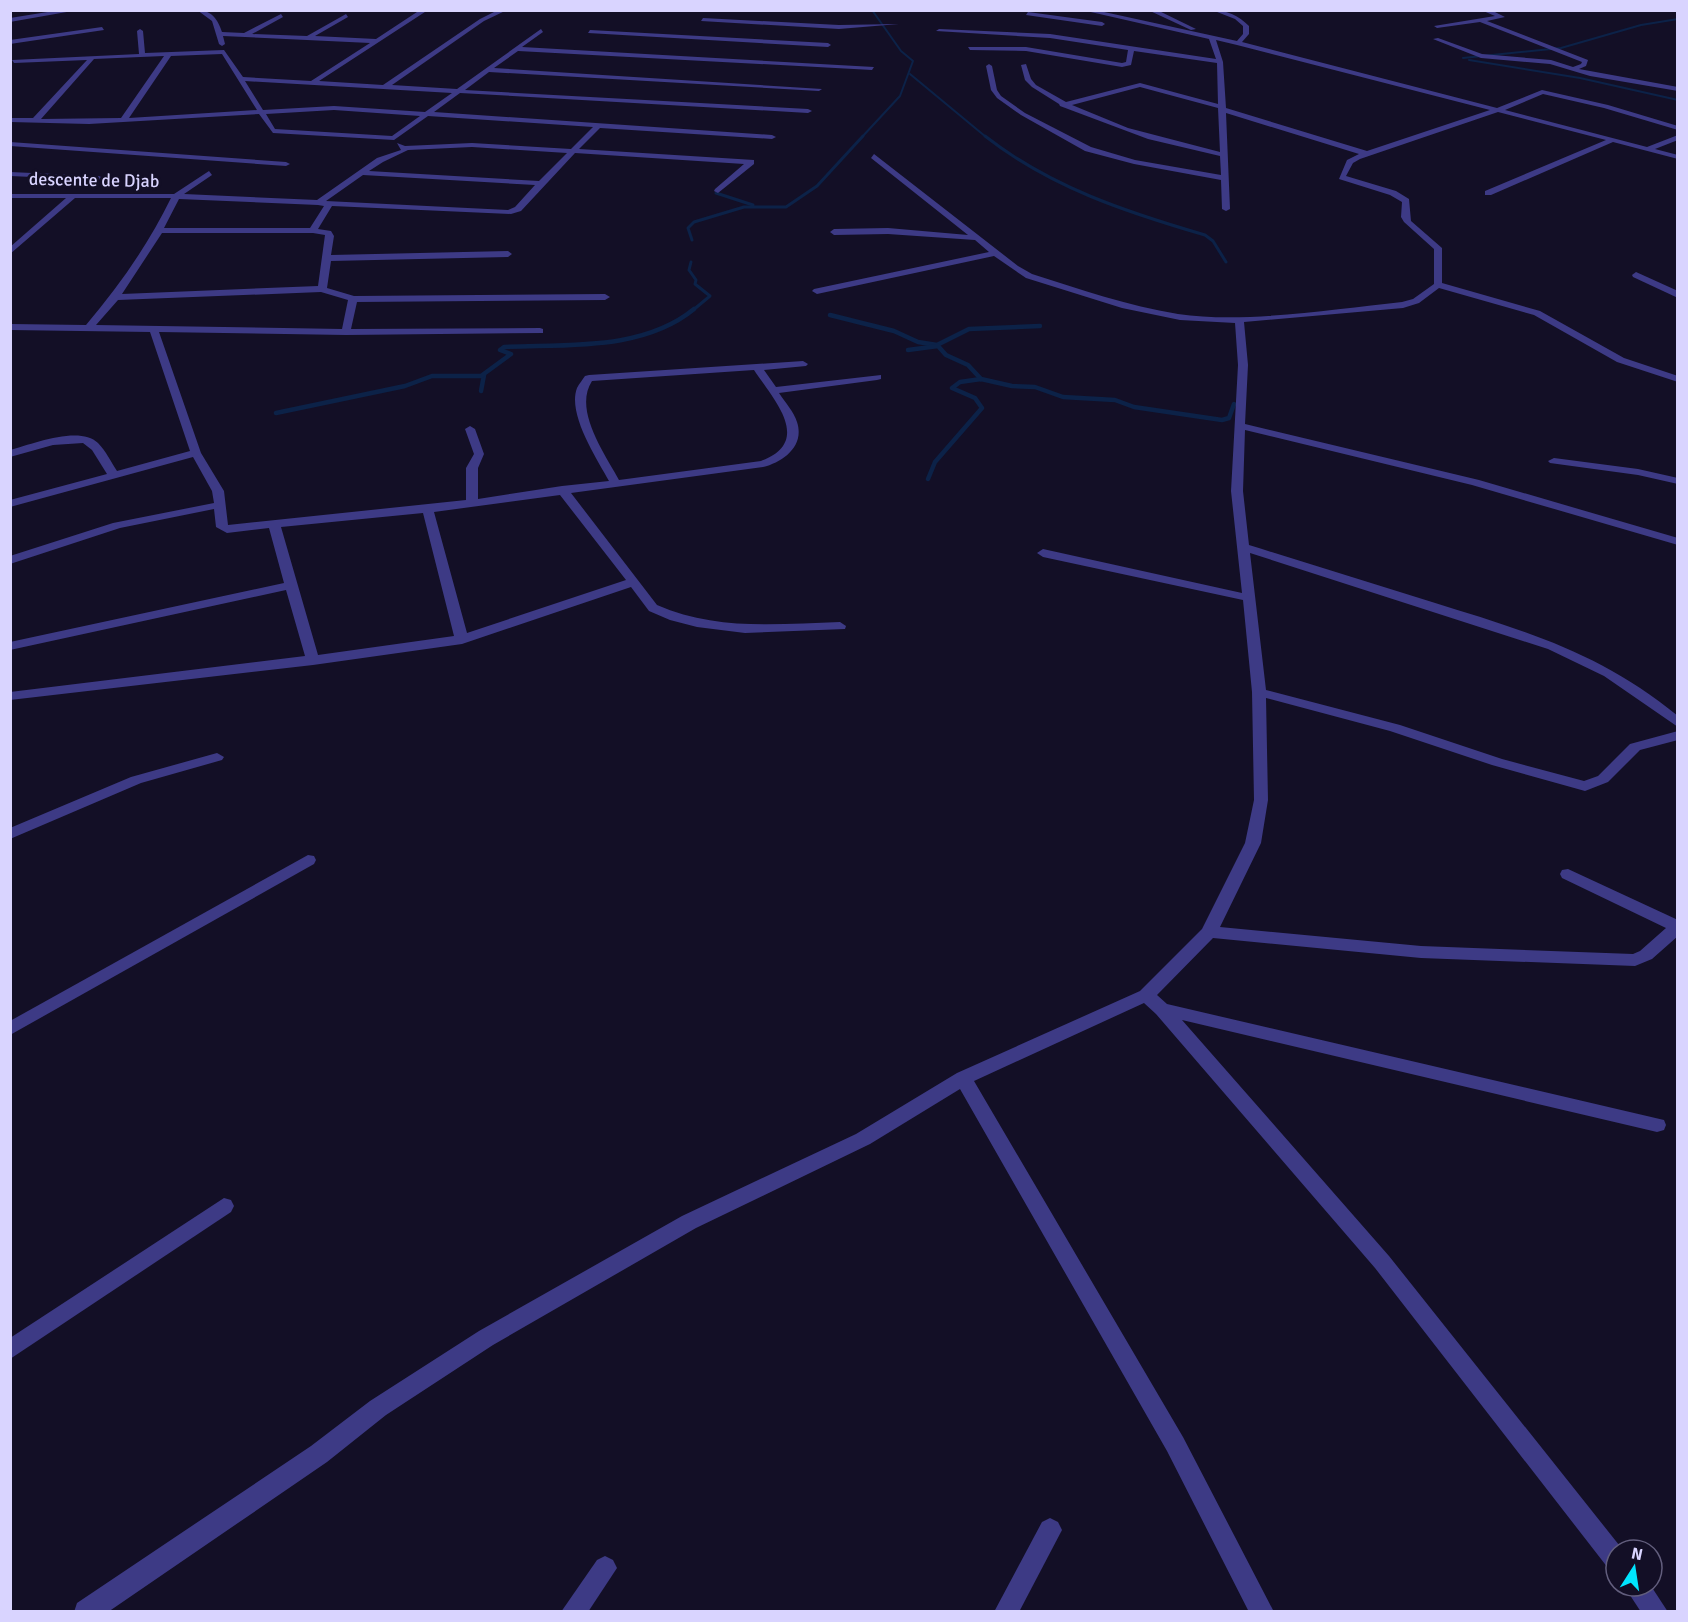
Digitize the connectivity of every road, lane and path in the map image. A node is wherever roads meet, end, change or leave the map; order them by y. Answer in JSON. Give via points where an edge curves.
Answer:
{"nodes":[{"id":1,"x":11,"y":10,"type":"edge"},
{"id":2,"x":75,"y":10,"type":"edge"},
{"id":3,"x":200,"y":10,"type":"edge"},
{"id":4,"x":425,"y":10,"type":"edge"},
{"id":5,"x":504,"y":10,"type":"edge"},
{"id":6,"x":713,"y":10,"type":"edge"},
{"id":7,"x":1084,"y":10,"type":"edge"},
{"id":8,"x":1152,"y":10,"type":"edge"},
{"id":9,"x":1215,"y":10,"type":"edge"},
{"id":10,"x":1484,"y":10,"type":"edge"},
{"id":11,"x":1028,"y":14,"type":"dead end"},
{"id":12,"x":281,"y":16,"type":"dead end"},
{"id":13,"x":346,"y":16,"type":"dead end"},
{"id":14,"x":790,"y":17,"type":"dead end"},
{"id":15,"x":12,"y":20,"type":"edge"},
{"id":16,"x":704,"y":20,"type":"junction"},
{"id":17,"x":1480,"y":20,"type":"junction"},
{"id":18,"x":794,"y":24,"type":"junction"},
{"id":19,"x":896,"y":24,"type":"dead end"},
{"id":20,"x":1106,"y":24,"type":"dead end"},
{"id":21,"x":1437,"y":26,"type":"dead end"},
{"id":22,"x":102,"y":28,"type":"dead end"},
{"id":23,"x":140,"y":31,"type":"dead end"},
{"id":24,"x":541,"y":31,"type":"dead end"},
{"id":25,"x":590,"y":32,"type":"dead end"},
{"id":26,"x":939,"y":32,"type":"dead end"},
{"id":27,"x":219,"y":34,"type":"junction"},
{"id":28,"x":246,"y":35,"type":"junction"},
{"id":29,"x":308,"y":38,"type":"junction"},
{"id":30,"x":687,"y":38,"type":"junction"},
{"id":31,"x":1436,"y":39,"type":"dead end"},
{"id":32,"x":1211,"y":40,"type":"junction"},
{"id":33,"x":378,"y":41,"type":"junction"},
{"id":34,"x":12,"y":42,"type":"edge"},
{"id":35,"x":1194,"y":42,"type":"dead end"},
{"id":36,"x":1238,"y":43,"type":"junction"},
{"id":37,"x":680,"y":44,"type":"dead end"},
{"id":38,"x":828,"y":45,"type":"dead end"},
{"id":39,"x":970,"y":48,"type":"dead end"},
{"id":40,"x":516,"y":49,"type":"junction"},
{"id":41,"x":1131,"y":49,"type":"junction"},
{"id":42,"x":674,"y":51,"type":"dead end"},
{"id":43,"x":224,"y":52,"type":"junction"},
{"id":44,"x":142,"y":54,"type":"junction"},
{"id":45,"x":169,"y":54,"type":"junction"},
{"id":46,"x":93,"y":57,"type":"junction"},
{"id":47,"x":667,"y":58,"type":"junction"},
{"id":48,"x":1220,"y":62,"type":"junction"},
{"id":49,"x":12,"y":63,"type":"edge"},
{"id":50,"x":660,"y":65,"type":"dead end"},
{"id":51,"x":1024,"y":65,"type":"dead end"},
{"id":52,"x":989,"y":66,"type":"dead end"},
{"id":53,"x":872,"y":68,"type":"dead end"},
{"id":54,"x":1572,"y":69,"type":"junction"},
{"id":55,"x":488,"y":70,"type":"junction"},
{"id":56,"x":654,"y":72,"type":"dead end"},
{"id":57,"x":241,"y":79,"type":"junction"},
{"id":58,"x":647,"y":79,"type":"junction"},
{"id":59,"x":312,"y":83,"type":"junction"},
{"id":60,"x":640,"y":86,"type":"dead end"},
{"id":61,"x":385,"y":87,"type":"junction"},
{"id":62,"x":819,"y":88,"type":"dead end"},
{"id":63,"x":1677,"y":89,"type":"edge"},
{"id":64,"x":459,"y":91,"type":"junction"},
{"id":65,"x":633,"y":93,"type":"dead end"},
{"id":66,"x":626,"y":100,"type":"junction"},
{"id":67,"x":1062,"y":105,"type":"junction"},
{"id":68,"x":1224,"y":108,"type":"junction"},
{"id":69,"x":1501,"y":109,"type":"junction"},
{"id":70,"x":808,"y":111,"type":"dead end"},
{"id":71,"x":263,"y":112,"type":"junction"},
{"id":72,"x":426,"y":114,"type":"junction"},
{"id":73,"x":124,"y":119,"type":"junction"},
{"id":74,"x":10,"y":120,"type":"edge"},
{"id":75,"x":34,"y":122,"type":"junction"},
{"id":76,"x":598,"y":126,"type":"junction"},
{"id":77,"x":1677,"y":128,"type":"edge"},
{"id":78,"x":772,"y":137,"type":"dead end"},
{"id":79,"x":1677,"y":137,"type":"edge"},
{"id":80,"x":394,"y":138,"type":"junction"},
{"id":81,"x":1614,"y":140,"type":"junction"},
{"id":82,"x":10,"y":144,"type":"edge"},
{"id":83,"x":404,"y":148,"type":"junction"},
{"id":84,"x":1647,"y":148,"type":"junction"},
{"id":85,"x":573,"y":151,"type":"junction"},
{"id":86,"x":1365,"y":153,"type":"junction"},
{"id":87,"x":1225,"y":155,"type":"junction"},
{"id":88,"x":874,"y":156,"type":"dead end"},
{"id":89,"x":1677,"y":157,"type":"edge"},
{"id":90,"x":286,"y":164,"type":"dead end"},
{"id":91,"x":209,"y":173,"type":"dead end"},
{"id":92,"x":361,"y":173,"type":"junction"},
{"id":93,"x":10,"y":174,"type":"edge"},
{"id":94,"x":99,"y":178,"type":"dead end"},
{"id":95,"x":1225,"y":178,"type":"junction"},
{"id":96,"x":541,"y":183,"type":"junction"},
{"id":97,"x":718,"y":191,"type":"dead end"},
{"id":98,"x":1488,"y":193,"type":"dead end"},
{"id":99,"x":10,"y":195,"type":"edge"},
{"id":100,"x":73,"y":196,"type":"junction"},
{"id":101,"x":177,"y":196,"type":"junction"},
{"id":102,"x":318,"y":203,"type":"junction"},
{"id":103,"x":330,"y":203,"type":"junction"},
{"id":104,"x":1226,"y":209,"type":"dead end"},
{"id":105,"x":313,"y":230,"type":"junction"},
{"id":106,"x":159,"y":231,"type":"junction"},
{"id":107,"x":834,"y":232,"type":"dead end"},
{"id":108,"x":976,"y":238,"type":"junction"},
{"id":109,"x":10,"y":252,"type":"edge"},
{"id":110,"x":995,"y":253,"type":"junction"},
{"id":111,"x":507,"y":254,"type":"dead end"},
{"id":112,"x":327,"y":258,"type":"junction"},
{"id":113,"x":1636,"y":275,"type":"dead end"},
{"id":114,"x":1438,"y":285,"type":"junction"},
{"id":115,"x":322,"y":290,"type":"junction"},
{"id":116,"x":817,"y":291,"type":"dead end"},
{"id":117,"x":1677,"y":295,"type":"edge"},
{"id":118,"x":115,"y":297,"type":"junction"},
{"id":119,"x":605,"y":297,"type":"dead end"},
{"id":120,"x":352,"y":299,"type":"junction"},
{"id":121,"x":1239,"y":320,"type":"junction"},
{"id":122,"x":10,"y":327,"type":"edge"},
{"id":123,"x":90,"y":327,"type":"junction"},
{"id":124,"x":153,"y":328,"type":"junction"},
{"id":125,"x":540,"y":331,"type":"dead end"},
{"id":126,"x":346,"y":332,"type":"junction"},
{"id":127,"x":803,"y":364,"type":"dead end"},
{"id":128,"x":758,"y":368,"type":"junction"},
{"id":129,"x":877,"y":377,"type":"dead end"},
{"id":130,"x":1677,"y":379,"type":"edge"},
{"id":131,"x":772,"y":391,"type":"junction"},
{"id":132,"x":1241,"y":426,"type":"junction"},
{"id":133,"x":470,"y":429,"type":"dead end"},
{"id":134,"x":10,"y":453,"type":"edge"},
{"id":135,"x":196,"y":453,"type":"junction"},
{"id":136,"x":1554,"y":461,"type":"dead end"},
{"id":137,"x":114,"y":476,"type":"junction"},
{"id":138,"x":1677,"y":481,"type":"edge"},
{"id":139,"x":615,"y":482,"type":"junction"},
{"id":140,"x":562,"y":489,"type":"junction"},
{"id":141,"x":472,"y":502,"type":"junction"},
{"id":142,"x":10,"y":504,"type":"edge"},
{"id":143,"x":219,"y":505,"type":"junction"},
{"id":144,"x":428,"y":509,"type":"junction"},
{"id":145,"x":274,"y":525,"type":"junction"},
{"id":146,"x":1677,"y":542,"type":"edge"},
{"id":147,"x":1243,"y":547,"type":"junction"},
{"id":148,"x":1043,"y":553,"type":"dead end"},
{"id":149,"x":10,"y":560,"type":"edge"},
{"id":150,"x":633,"y":582,"type":"junction"},
{"id":151,"x":290,"y":585,"type":"junction"},
{"id":152,"x":1249,"y":598,"type":"junction"},
{"id":153,"x":840,"y":626,"type":"dead end"},
{"id":154,"x":462,"y":640,"type":"junction"},
{"id":155,"x":10,"y":646,"type":"edge"},
{"id":156,"x":313,"y":661,"type":"junction"},
{"id":157,"x":1258,"y":693,"type":"junction"},
{"id":158,"x":10,"y":696,"type":"edge"},
{"id":159,"x":1677,"y":723,"type":"edge"},
{"id":160,"x":1677,"y":735,"type":"edge"},
{"id":161,"x":217,"y":757,"type":"dead end"},
{"id":162,"x":10,"y":834,"type":"edge"},
{"id":163,"x":308,"y":860,"type":"dead end"},
{"id":164,"x":1568,"y":874,"type":"dead end"},
{"id":165,"x":1677,"y":927,"type":"edge"},
{"id":166,"x":1209,"y":932,"type":"junction"},
{"id":167,"x":1146,"y":995,"type":"junction"},
{"id":168,"x":1162,"y":1009,"type":"junction"},
{"id":169,"x":10,"y":1029,"type":"edge"},
{"id":170,"x":963,"y":1078,"type":"junction"},
{"id":171,"x":1657,"y":1125,"type":"dead end"},
{"id":172,"x":224,"y":1206,"type":"dead end"},
{"id":173,"x":10,"y":1350,"type":"edge"},
{"id":174,"x":1050,"y":1530,"type":"dead end"},
{"id":175,"x":1604,"y":1545,"type":"edge"},
{"id":176,"x":605,"y":1568,"type":"dead end"},
{"id":177,"x":1646,"y":1598,"type":"edge"},
{"id":178,"x":86,"y":1611,"type":"edge"},
{"id":179,"x":573,"y":1611,"type":"edge"},
{"id":180,"x":1006,"y":1611,"type":"edge"},
{"id":181,"x":1262,"y":1611,"type":"edge"},
{"id":182,"x":1656,"y":1611,"type":"edge"}],
"edges":[{"from":1,"to":15,"type":"street"},
{"from":2,"to":15,"type":"street"},
{"from":3,"to":27,"type":"street","via":[[215,20]]},
{"from":4,"to":33,"type":"street"},
{"from":5,"to":61,"type":"street","via":[[457,36]]},
{"from":6,"to":16,"type":"street"},
{"from":7,"to":32,"type":"street"},
{"from":8,"to":32,"type":"street"},
{"from":9,"to":36,"type":"street","via":[[1246,26],[1246,34]]},
{"from":10,"to":17,"type":"street","via":[[1502,17]]},
{"from":11,"to":20,"type":"street"},
{"from":12,"to":28,"type":"street"},
{"from":13,"to":29,"type":"street"},
{"from":14,"to":18,"type":"street"},
{"from":15,"to":34,"type":"street"},
{"from":16,"to":18,"type":"street"},
{"from":16,"to":30,"type":"street"},
{"from":17,"to":21,"type":"street"},
{"from":17,"to":54,"type":"street","via":[[1586,61]]},
{"from":18,"to":19,"type":"street"},
{"from":22,"to":34,"type":"street"},
{"from":23,"to":44,"type":"street"},
{"from":24,"to":40,"type":"street"},
{"from":25,"to":30,"type":"street"},
{"from":26,"to":41,"type":"street","via":[[1025,33]]},
{"from":27,"to":28,"type":"street"},
{"from":27,"to":43,"type":"street"},
{"from":28,"to":29,"type":"street"},
{"from":29,"to":33,"type":"street"},
{"from":30,"to":37,"type":"street"},
{"from":30,"to":38,"type":"street"},
{"from":31,"to":54,"type":"street","via":[[1474,54],[1551,62]]},
{"from":32,"to":35,"type":"street"},
{"from":32,"to":36,"type":"street"},
{"from":32,"to":48,"type":"street"},
{"from":33,"to":59,"type":"street"},
{"from":34,"to":49,"type":"street"},
{"from":36,"to":69,"type":"street"},
{"from":39,"to":41,"type":"street","via":[[1026,49],[1122,65],[1128,64]]},
{"from":40,"to":47,"type":"street"},
{"from":40,"to":55,"type":"street"},
{"from":41,"to":48,"type":"street"},
{"from":42,"to":47,"type":"street"},
{"from":43,"to":45,"type":"street"},
{"from":43,"to":57,"type":"street"},
{"from":44,"to":45,"type":"street"},
{"from":44,"to":46,"type":"street"},
{"from":45,"to":73,"type":"street"},
{"from":46,"to":49,"type":"street"},
{"from":46,"to":75,"type":"street"},
{"from":47,"to":50,"type":"street"},
{"from":47,"to":53,"type":"street"},
{"from":48,"to":68,"type":"street"},
{"from":51,"to":67,"type":"street","via":[[1028,80]]},
{"from":52,"to":95,"type":"street","via":[[994,90],[1004,101],[1088,149],[1134,162]]},
{"from":54,"to":63,"type":"street"},
{"from":55,"to":58,"type":"street"},
{"from":55,"to":64,"type":"street"},
{"from":56,"to":58,"type":"street"},
{"from":57,"to":59,"type":"street"},
{"from":57,"to":71,"type":"street"},
{"from":58,"to":60,"type":"street"},
{"from":58,"to":62,"type":"street"},
{"from":59,"to":61,"type":"street"},
{"from":61,"to":64,"type":"street"},
{"from":64,"to":66,"type":"street"},
{"from":64,"to":72,"type":"street"},
{"from":65,"to":66,"type":"street"},
{"from":66,"to":70,"type":"street"},
{"from":67,"to":68,"type":"street","via":[[1140,85]]},
{"from":67,"to":87,"type":"street","via":[[1159,140]]},
{"from":68,"to":86,"type":"street"},
{"from":68,"to":87,"type":"street"},
{"from":69,"to":77,"type":"street","via":[[1550,92]]},
{"from":69,"to":81,"type":"street"},
{"from":69,"to":86,"type":"street"},
{"from":71,"to":72,"type":"street","via":[[334,108]]},
{"from":71,"to":73,"type":"street"},
{"from":71,"to":80,"type":"street","via":[[273,131]]},
{"from":72,"to":76,"type":"street"},
{"from":72,"to":80,"type":"street"},
{"from":73,"to":75,"type":"street"},
{"from":74,"to":75,"type":"street"},
{"from":76,"to":78,"type":"street"},
{"from":76,"to":85,"type":"street"},
{"from":79,"to":84,"type":"street"},
{"from":80,"to":83,"type":"street"},
{"from":81,"to":84,"type":"street"},
{"from":81,"to":98,"type":"street"},
{"from":82,"to":90,"type":"street"},
{"from":83,"to":85,"type":"street","via":[[472,145]]},
{"from":83,"to":92,"type":"street","via":[[404,152],[380,160]]},
{"from":84,"to":89,"type":"street"},
{"from":85,"to":96,"type":"street"},
{"from":85,"to":97,"type":"street","via":[[751,162]]},
{"from":86,"to":114,"type":"street","via":[[1350,162],[1342,177],[1406,201],[1408,222],[1438,248]]},
{"from":87,"to":95,"type":"street"},
{"from":88,"to":108,"type":"street"},
{"from":91,"to":101,"type":"street"},
{"from":92,"to":96,"type":"street"},
{"from":92,"to":102,"type":"street"},
{"from":93,"to":94,"type":"street"},
{"from":95,"to":104,"type":"street"},
{"from":96,"to":103,"type":"street","via":[[518,209],[508,212]]},
{"from":99,"to":100,"type":"street"},
{"from":99,"to":101,"type":"street","name":"descente de Djab"},
{"from":100,"to":101,"type":"street"},
{"from":100,"to":109,"type":"street"},
{"from":101,"to":102,"type":"street"},
{"from":101,"to":106,"type":"street"},
{"from":102,"to":103,"type":"street"},
{"from":103,"to":105,"type":"street"},
{"from":105,"to":106,"type":"street"},
{"from":105,"to":112,"type":"street","via":[[330,236]]},
{"from":106,"to":118,"type":"street"},
{"from":107,"to":108,"type":"street","via":[[888,231]]},
{"from":108,"to":110,"type":"street"},
{"from":110,"to":116,"type":"street"},
{"from":110,"to":121,"type":"street","via":[[1029,276],[1125,306],[1180,317]]},
{"from":111,"to":112,"type":"street"},
{"from":112,"to":115,"type":"street"},
{"from":113,"to":117,"type":"street"},
{"from":114,"to":121,"type":"street","via":[[1403,305]]},
{"from":114,"to":130,"type":"street","via":[[1522,306],[1621,363]]},
{"from":115,"to":118,"type":"street"},
{"from":115,"to":120,"type":"street"},
{"from":118,"to":123,"type":"street"},
{"from":119,"to":120,"type":"street"},
{"from":120,"to":126,"type":"street"},
{"from":121,"to":132,"type":"street","via":[[1243,365]]},
{"from":122,"to":123,"type":"street"},
{"from":123,"to":124,"type":"street"},
{"from":124,"to":126,"type":"street"},
{"from":124,"to":135,"type":"street"},
{"from":125,"to":126,"type":"street"},
{"from":127,"to":128,"type":"street"},
{"from":128,"to":131,"type":"street"},
{"from":128,"to":139,"type":"street","via":[[589,378],[581,394],[583,417]]},
{"from":129,"to":131,"type":"street"},
{"from":131,"to":139,"type":"street","via":[[794,430],[791,446],[776,460]]},
{"from":132,"to":146,"type":"street","via":[[1475,482]]},
{"from":132,"to":147,"type":"street","via":[[1237,491]]},
{"from":133,"to":141,"type":"street","via":[[479,453],[472,468]]},
{"from":134,"to":137,"type":"street","via":[[65,440],[84,440],[92,443]]},
{"from":135,"to":137,"type":"street"},
{"from":135,"to":143,"type":"street","via":[[218,491]]},
{"from":136,"to":138,"type":"street"},
{"from":137,"to":142,"type":"street"},
{"from":139,"to":140,"type":"street"},
{"from":140,"to":141,"type":"street"},
{"from":140,"to":150,"type":"street"},
{"from":141,"to":144,"type":"street"},
{"from":143,"to":145,"type":"street","via":[[222,527],[227,529]]},
{"from":143,"to":149,"type":"street","via":[[128,522]]},
{"from":144,"to":145,"type":"street"},
{"from":144,"to":154,"type":"street"},
{"from":145,"to":151,"type":"street"},
{"from":147,"to":152,"type":"street"},
{"from":147,"to":159,"type":"street","via":[[1577,655],[1613,673]]},
{"from":148,"to":152,"type":"street"},
{"from":150,"to":153,"type":"street","via":[[653,608],[674,619],[734,627]]},
{"from":150,"to":154,"type":"street"},
{"from":151,"to":155,"type":"street"},
{"from":151,"to":156,"type":"street"},
{"from":152,"to":157,"type":"street"},
{"from":154,"to":156,"type":"street"},
{"from":156,"to":158,"type":"street"},
{"from":157,"to":160,"type":"street","via":[[1395,728],[1585,786],[1603,779],[1635,747]]},
{"from":157,"to":166,"type":"street","via":[[1261,800],[1253,843]]},
{"from":161,"to":162,"type":"street","via":[[136,780]]},
{"from":163,"to":169,"type":"street"},
{"from":164,"to":165,"type":"street"},
{"from":165,"to":166,"type":"street","via":[[1646,956],[1635,960],[1421,952]]},
{"from":166,"to":167,"type":"street"},
{"from":167,"to":168,"type":"street"},
{"from":167,"to":170,"type":"street"},
{"from":168,"to":171,"type":"street"},
{"from":168,"to":175,"type":"street","via":[[1382,1262]]},
{"from":170,"to":178,"type":"street","via":[[863,1139],[689,1222],[486,1338],[378,1408],[319,1454]]},
{"from":170,"to":181,"type":"street","via":[[1175,1444]]},
{"from":172,"to":173,"type":"street"},
{"from":174,"to":180,"type":"street"},
{"from":176,"to":179,"type":"street"},
{"from":177,"to":182,"type":"street"}]}
